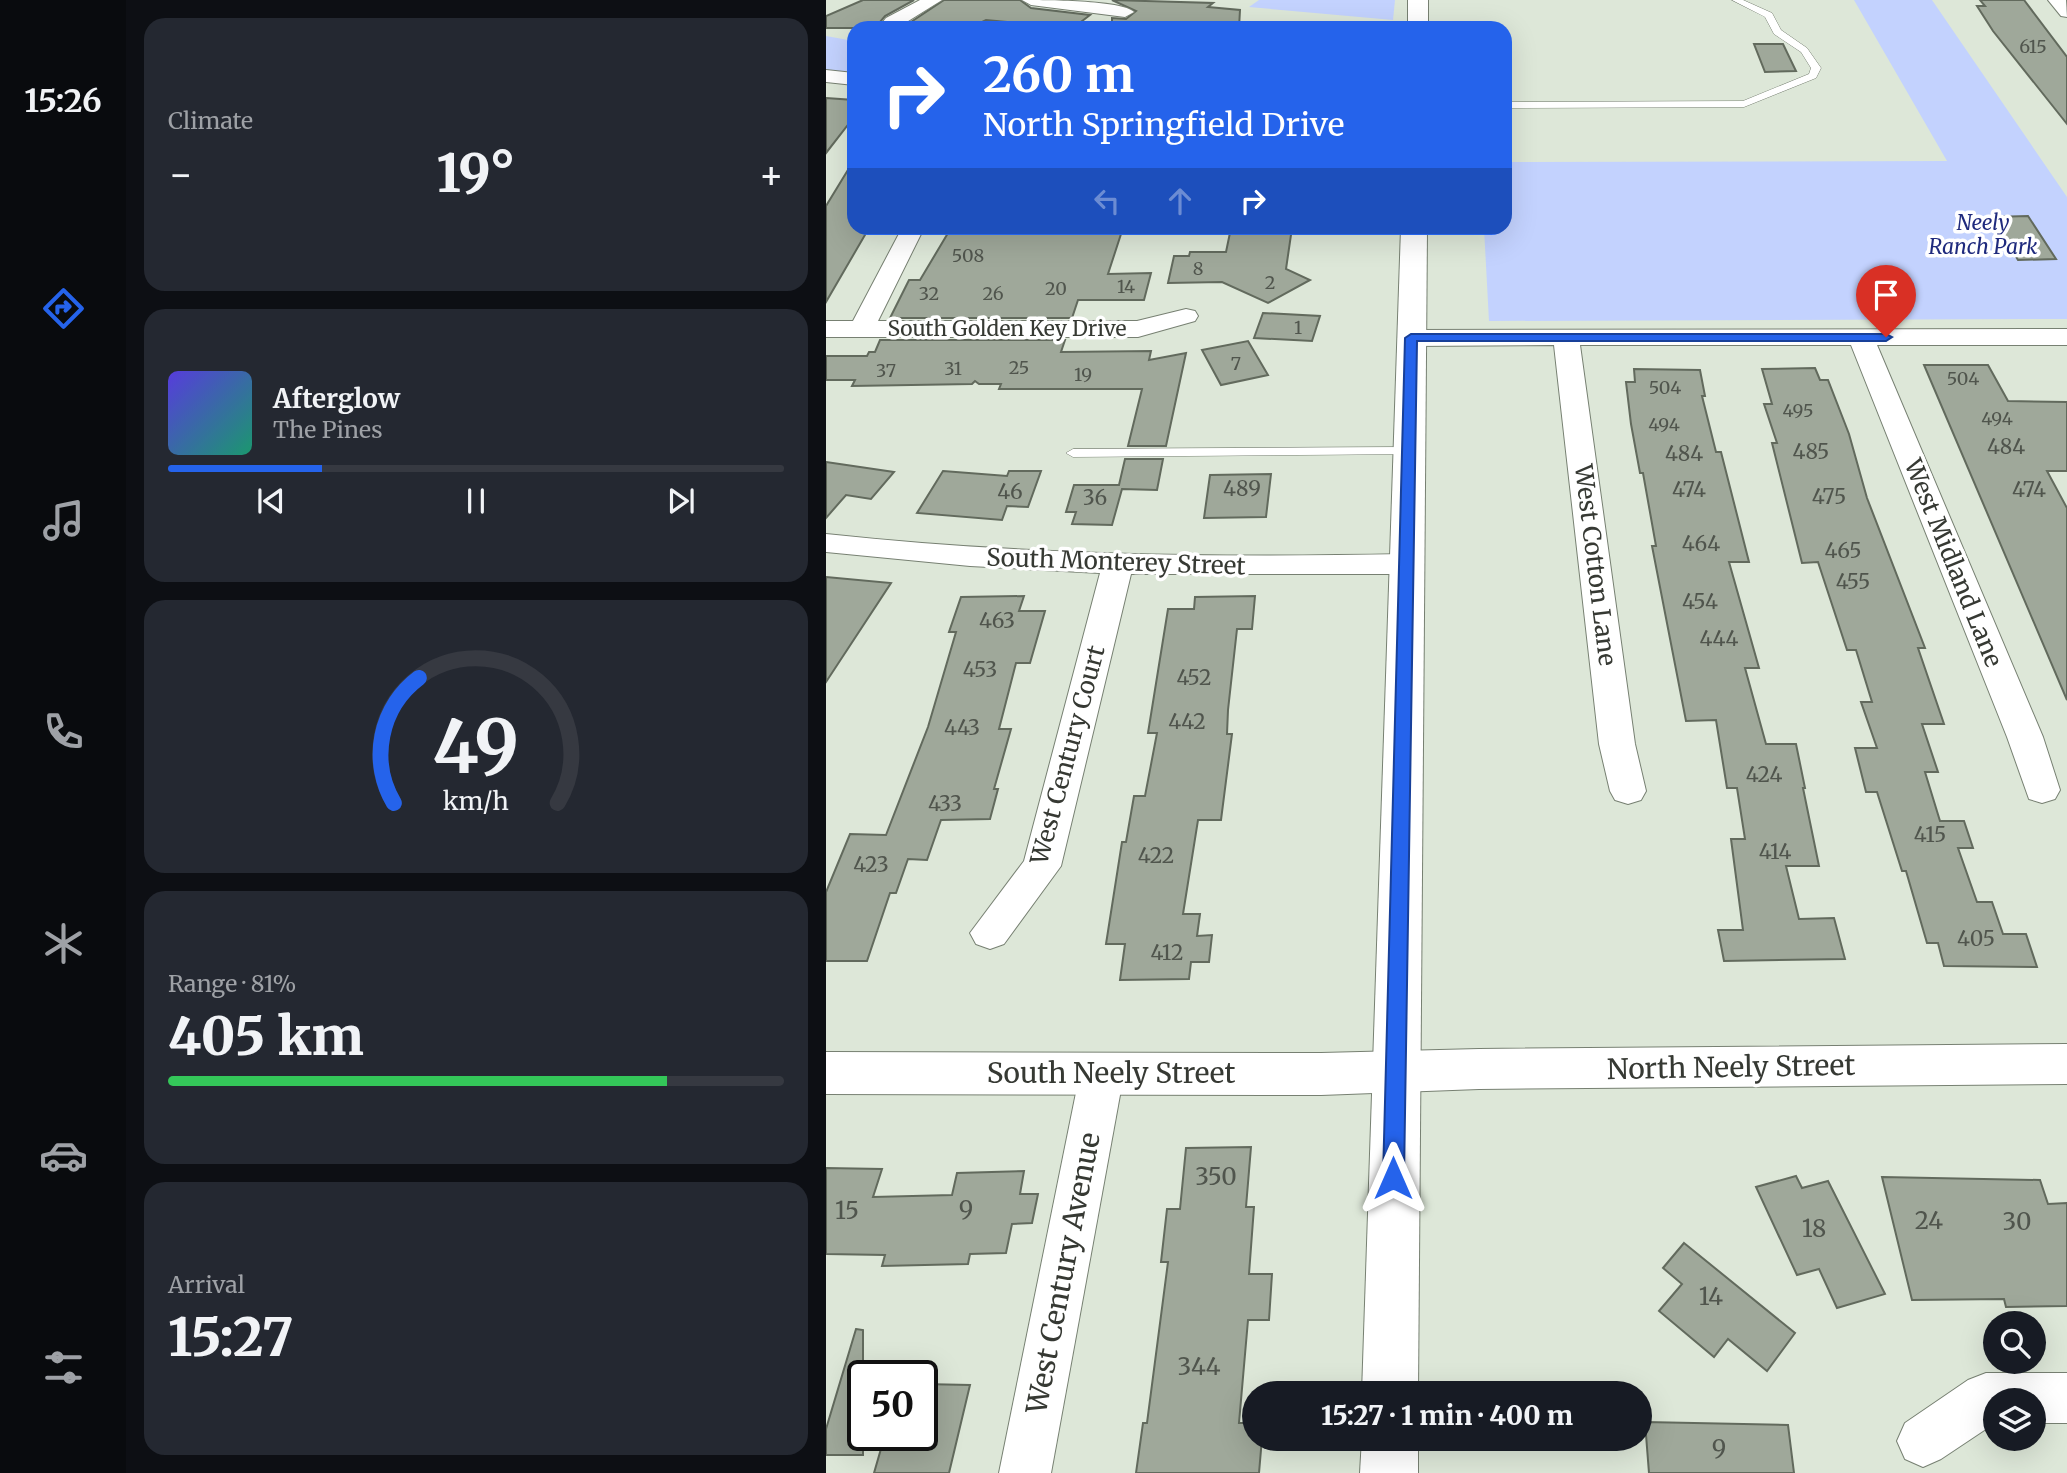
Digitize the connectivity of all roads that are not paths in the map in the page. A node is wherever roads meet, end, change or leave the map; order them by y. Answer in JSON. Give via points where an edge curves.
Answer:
{"nodes":[{"id":1,"x":933,"y":0,"type":"edge"},
{"id":2,"x":1031,"y":0,"type":"edge"},
{"id":3,"x":1142,"y":0,"type":"edge"},
{"id":4,"x":1418,"y":0,"type":"edge"},
{"id":5,"x":1736,"y":0,"type":"edge"},
{"id":6,"x":2057,"y":0,"type":"edge"},
{"id":7,"x":1125,"y":12,"type":"junction"},
{"id":8,"x":2067,"y":12,"type":"edge"},
{"id":9,"x":894,"y":21,"type":"edge"},
{"id":10,"x":1113,"y":21,"type":"edge"},
{"id":11,"x":1418,"y":21,"type":"edge"},
{"id":12,"x":827,"y":77,"type":"edge"},
{"id":13,"x":847,"y":78,"type":"edge"},
{"id":14,"x":1512,"y":105,"type":"edge"},
{"id":15,"x":909,"y":235,"type":"edge"},
{"id":16,"x":1413,"y":235,"type":"edge"},
{"id":17,"x":1186,"y":316,"type":"dead end"},
{"id":18,"x":826,"y":329,"type":"edge"},
{"id":19,"x":862,"y":329,"type":"junction"},
{"id":20,"x":1861,"y":337,"type":"junction"},
{"id":21,"x":2067,"y":337,"type":"edge"},
{"id":22,"x":1411,"y":338,"type":"junction"},
{"id":23,"x":1566,"y":338,"type":"junction"},
{"id":24,"x":1409,"y":451,"type":"junction"},
{"id":25,"x":1073,"y":453,"type":"dead end"},
{"id":26,"x":826,"y":542,"type":"edge"},
{"id":27,"x":1406,"y":564,"type":"junction"},
{"id":28,"x":1118,"y":565,"type":"junction"},
{"id":29,"x":2042,"y":790,"type":"dead end"},
{"id":30,"x":1629,"y":791,"type":"dead end"},
{"id":31,"x":990,"y":933,"type":"dead end"},
{"id":32,"x":2067,"y":1064,"type":"edge"},
{"id":33,"x":1395,"y":1072,"type":"junction"},
{"id":34,"x":826,"y":1073,"type":"edge"},
{"id":35,"x":1102,"y":1073,"type":"junction"},
{"id":36,"x":1390,"y":1381,"type":"edge"},
{"id":37,"x":2067,"y":1398,"type":"edge"},
{"id":38,"x":1923,"y":1441,"type":"dead end"},
{"id":39,"x":1390,"y":1451,"type":"edge"},
{"id":40,"x":1025,"y":1473,"type":"edge"},
{"id":41,"x":1389,"y":1473,"type":"edge"}],
"edges":[{"from":1,"to":9,"type":"street"},
{"from":2,"to":7,"type":"street"},
{"from":3,"to":7,"type":"street"},
{"from":4,"to":11,"type":"main road"},
{"from":5,"to":14,"type":"lane","via":[[1769,15],[1777,32],[1804,50],[1816,68],[1813,76],[1744,104]]},
{"from":6,"to":8,"type":"street"},
{"from":7,"to":10,"type":"street"},
{"from":12,"to":13,"type":"main road"},
{"from":15,"to":19,"type":"street"},
{"from":16,"to":22,"type":"main road"},
{"from":17,"to":19,"type":"street","name":"South Golden Key Drive","via":[[1138,329]]},
{"from":18,"to":19,"type":"street","name":"South Golden Key Drive"},
{"from":20,"to":21,"type":"street"},
{"from":20,"to":23,"type":"street"},
{"from":20,"to":29,"type":"street","name":"West Midland Lane","via":[[2025,737]]},
{"from":22,"to":23,"type":"street"},
{"from":22,"to":24,"type":"main road"},
{"from":23,"to":30,"type":"street","name":"West Cotton Lane","via":[[1618,744]]},
{"from":24,"to":25,"type":"lane"},
{"from":24,"to":27,"type":"main road"},
{"from":26,"to":28,"type":"street","name":"South Monterey Street","via":[[904,553]]},
{"from":27,"to":28,"type":"street","name":"South Monterey Street"},
{"from":27,"to":33,"type":"main road"},
{"from":28,"to":31,"type":"street","name":"West Century Court","via":[[1042,866]]},
{"from":32,"to":33,"type":"main road","name":"North Neely Street"},
{"from":33,"to":35,"type":"main road","name":"South Neely Street"},
{"from":33,"to":36,"type":"main road"},
{"from":34,"to":35,"type":"main road","name":"South Neely Street"},
{"from":35,"to":40,"type":"street","name":"West Century Avenue"},
{"from":37,"to":38,"type":"street","via":[[1986,1398]]},
{"from":39,"to":41,"type":"main road"}]}
